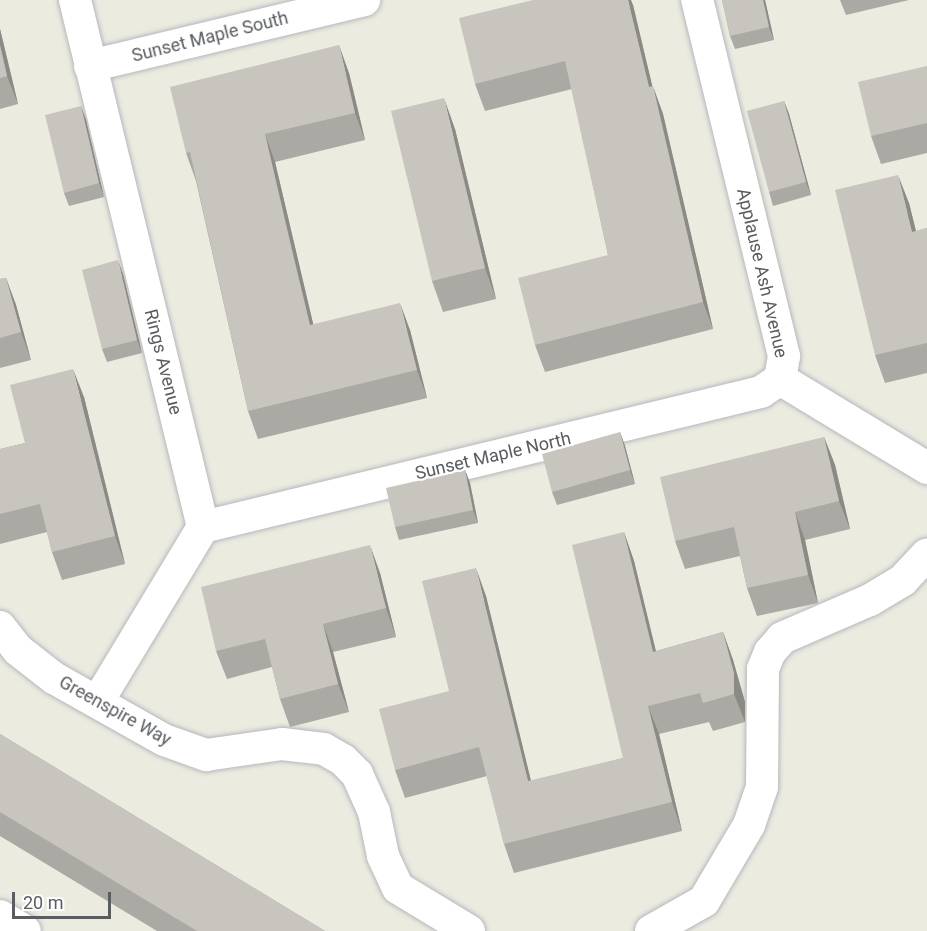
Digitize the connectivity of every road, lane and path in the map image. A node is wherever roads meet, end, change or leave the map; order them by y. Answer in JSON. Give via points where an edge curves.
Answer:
{"nodes":[{"id":1,"x":75,"y":0,"type":"edge"},
{"id":2,"x":364,"y":0,"type":"edge"},
{"id":3,"x":697,"y":0,"type":"edge"},
{"id":4,"x":90,"y":66,"type":"junction"},
{"id":5,"x":780,"y":379,"type":"junction"},
{"id":6,"x":927,"y":468,"type":"edge"},
{"id":7,"x":203,"y":527,"type":"junction"},
{"id":8,"x":927,"y":554,"type":"edge"},
{"id":9,"x":0,"y":627,"type":"edge"},
{"id":10,"x":98,"y":701,"type":"junction"},
{"id":11,"x":0,"y":916,"type":"edge"},
{"id":12,"x":25,"y":931,"type":"edge"},
{"id":13,"x":469,"y":931,"type":"edge"},
{"id":14,"x":651,"y":931,"type":"edge"}],
"edges":[{"from":1,"to":4,"type":"street","name":"Rings Avenue"},
{"from":2,"to":4,"type":"street","name":"Sunset Maple South"},
{"from":3,"to":5,"type":"street","name":"Applause Ash Avenue","via":[[784,356]]},
{"from":4,"to":7,"type":"street","name":"Rings Avenue"},
{"from":5,"to":6,"type":"street","name":"Applause Ash Avenue"},
{"from":5,"to":7,"type":"street","name":"Sunset Maple North","via":[[761,392]]},
{"from":7,"to":10,"type":"street"},
{"from":8,"to":14,"type":"street","via":[[903,580],[870,600],[790,634],[770,652],[763,669],[762,787],[749,825],[704,901]]},
{"from":9,"to":10,"type":"street","name":"Greenspire Way","via":[[18,650],[54,678]]},
{"from":10,"to":13,"type":"street","name":"Greenspire Way","via":[[164,740],[206,755],[282,744],[324,749],[343,760],[357,774],[374,812],[383,856],[398,888]]},
{"from":11,"to":12,"type":"street"}]}
